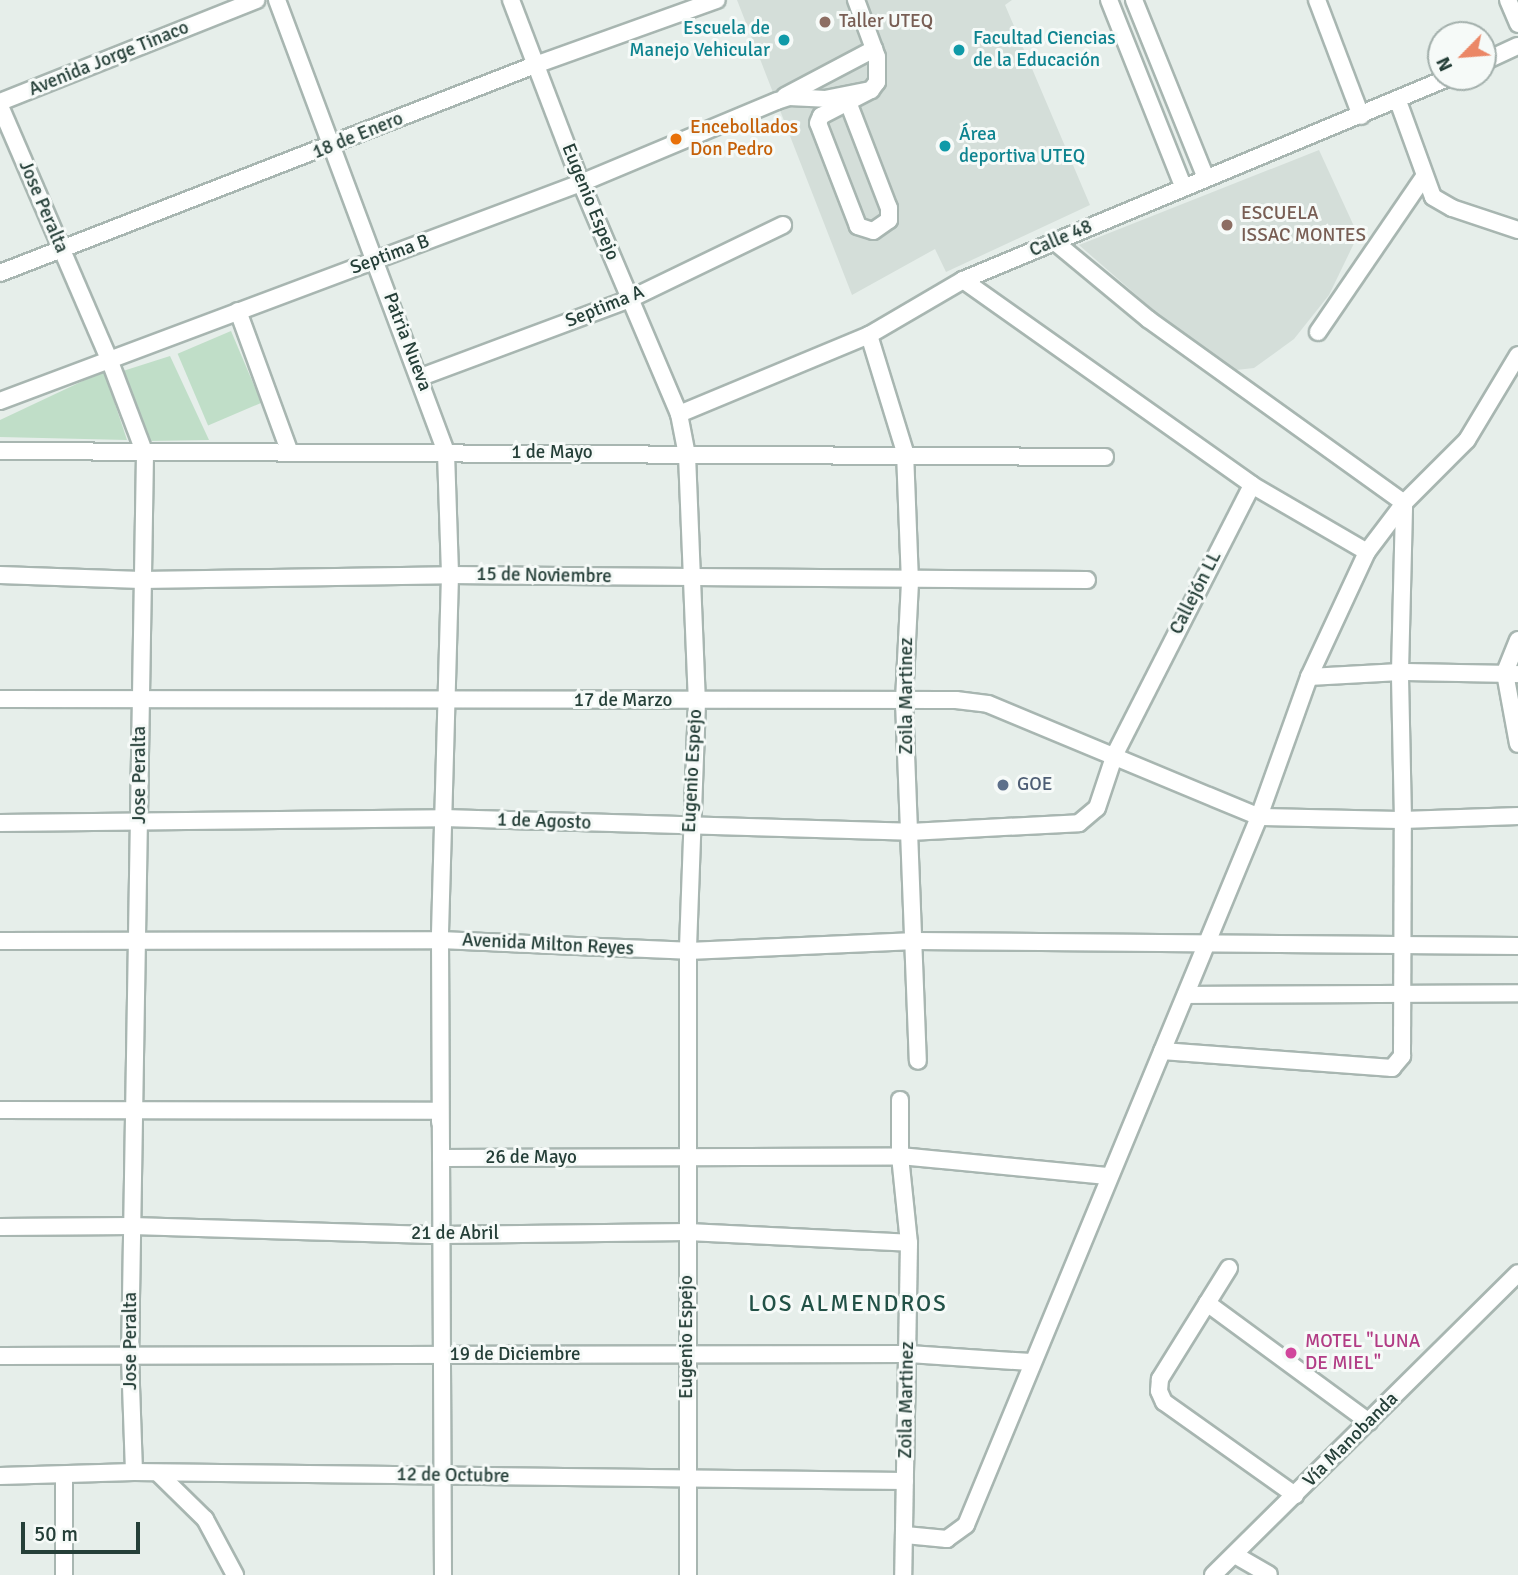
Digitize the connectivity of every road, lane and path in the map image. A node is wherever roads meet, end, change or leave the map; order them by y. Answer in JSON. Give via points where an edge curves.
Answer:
{"nodes":[{"id":1,"x":256,"y":0,"type":"edge"},
{"id":2,"x":277,"y":0,"type":"edge"},
{"id":3,"x":511,"y":0,"type":"edge"},
{"id":4,"x":717,"y":0,"type":"edge"},
{"id":5,"x":856,"y":0,"type":"edge"},
{"id":6,"x":1109,"y":0,"type":"edge"},
{"id":7,"x":1134,"y":0,"type":"edge"},
{"id":8,"x":1317,"y":0,"type":"edge"},
{"id":9,"x":1508,"y":0,"type":"edge"},
{"id":10,"x":1518,"y":24,"type":"edge"},
{"id":11,"x":1518,"y":46,"type":"edge"},
{"id":12,"x":874,"y":49,"type":"junction"},
{"id":13,"x":1497,"y":56,"type":"edge"},
{"id":14,"x":535,"y":65,"type":"junction"},
{"id":15,"x":1427,"y":87,"type":"edge"},
{"id":16,"x":871,"y":90,"type":"junction"},
{"id":17,"x":1398,"y":100,"type":"junction"},
{"id":18,"x":777,"y":101,"type":"junction"},
{"id":19,"x":848,"y":102,"type":"junction"},
{"id":20,"x":0,"y":104,"type":"edge"},
{"id":21,"x":1361,"y":116,"type":"junction"},
{"id":22,"x":330,"y":148,"type":"junction"},
{"id":23,"x":1206,"y":178,"type":"junction"},
{"id":24,"x":1423,"y":178,"type":"junction"},
{"id":25,"x":580,"y":183,"type":"junction"},
{"id":26,"x":1183,"y":186,"type":"junction"},
{"id":27,"x":783,"y":225,"type":"dead end"},
{"id":28,"x":1518,"y":230,"type":"edge"},
{"id":29,"x":1055,"y":242,"type":"junction"},
{"id":30,"x":62,"y":252,"type":"junction"},
{"id":31,"x":375,"y":261,"type":"junction"},
{"id":32,"x":0,"y":273,"type":"edge"},
{"id":33,"x":963,"y":280,"type":"junction"},
{"id":34,"x":630,"y":299,"type":"junction"},
{"id":35,"x":238,"y":311,"type":"junction"},
{"id":36,"x":1318,"y":332,"type":"dead end"},
{"id":37,"x":869,"y":335,"type":"junction"},
{"id":38,"x":1518,"y":355,"type":"edge"},
{"id":39,"x":109,"y":359,"type":"junction"},
{"id":40,"x":421,"y":377,"type":"junction"},
{"id":41,"x":0,"y":401,"type":"edge"},
{"id":42,"x":679,"y":414,"type":"junction"},
{"id":43,"x":0,"y":451,"type":"edge"},
{"id":44,"x":905,"y":452,"type":"junction"},
{"id":45,"x":290,"y":453,"type":"junction"},
{"id":46,"x":446,"y":453,"type":"junction"},
{"id":47,"x":145,"y":454,"type":"junction"},
{"id":48,"x":687,"y":454,"type":"junction"},
{"id":49,"x":1105,"y":457,"type":"dead end"},
{"id":50,"x":1252,"y":485,"type":"junction"},
{"id":51,"x":1404,"y":503,"type":"junction"},
{"id":52,"x":1367,"y":552,"type":"junction"},
{"id":53,"x":0,"y":575,"type":"edge"},
{"id":54,"x":450,"y":575,"type":"junction"},
{"id":55,"x":695,"y":578,"type":"junction"},
{"id":56,"x":141,"y":580,"type":"junction"},
{"id":57,"x":1087,"y":580,"type":"dead end"},
{"id":58,"x":910,"y":582,"type":"junction"},
{"id":59,"x":1518,"y":640,"type":"edge"},
{"id":60,"x":1401,"y":672,"type":"junction"},
{"id":61,"x":1511,"y":674,"type":"edge"},
{"id":62,"x":1309,"y":677,"type":"junction"},
{"id":63,"x":0,"y":699,"type":"edge"},
{"id":64,"x":139,"y":700,"type":"junction"},
{"id":65,"x":446,"y":700,"type":"junction"},
{"id":66,"x":904,"y":701,"type":"junction"},
{"id":67,"x":697,"y":702,"type":"junction"},
{"id":68,"x":1518,"y":744,"type":"edge"},
{"id":69,"x":1115,"y":754,"type":"junction"},
{"id":70,"x":1518,"y":816,"type":"edge"},
{"id":71,"x":1259,"y":817,"type":"junction"},
{"id":72,"x":443,"y":818,"type":"junction"},
{"id":73,"x":1087,"y":820,"type":"joint"},
{"id":74,"x":1403,"y":820,"type":"junction"},
{"id":75,"x":0,"y":823,"type":"edge"},
{"id":76,"x":141,"y":825,"type":"junction"},
{"id":77,"x":691,"y":828,"type":"junction"},
{"id":78,"x":910,"y":832,"type":"junction"},
{"id":79,"x":138,"y":938,"type":"junction"},
{"id":80,"x":440,"y":940,"type":"junction"},
{"id":81,"x":0,"y":941,"type":"edge"},
{"id":82,"x":916,"y":941,"type":"junction"},
{"id":83,"x":1206,"y":942,"type":"junction"},
{"id":84,"x":1401,"y":946,"type":"junction"},
{"id":85,"x":1518,"y":947,"type":"edge"},
{"id":86,"x":688,"y":951,"type":"junction"},
{"id":87,"x":1403,"y":991,"type":"junction"},
{"id":88,"x":1518,"y":993,"type":"edge"},
{"id":89,"x":1186,"y":995,"type":"junction"},
{"id":90,"x":1162,"y":1051,"type":"junction"},
{"id":91,"x":918,"y":1061,"type":"dead end"},
{"id":92,"x":900,"y":1100,"type":"dead end"},
{"id":93,"x":135,"y":1109,"type":"junction"},
{"id":94,"x":0,"y":1110,"type":"edge"},
{"id":95,"x":440,"y":1111,"type":"junction"},
{"id":96,"x":900,"y":1156,"type":"junction"},
{"id":97,"x":690,"y":1157,"type":"junction"},
{"id":98,"x":1107,"y":1177,"type":"junction"},
{"id":99,"x":132,"y":1226,"type":"junction"},
{"id":100,"x":0,"y":1227,"type":"edge"},
{"id":101,"x":688,"y":1231,"type":"junction"},
{"id":102,"x":440,"y":1235,"type":"junction"},
{"id":103,"x":909,"y":1243,"type":"junction"},
{"id":104,"x":1229,"y":1268,"type":"dead end"},
{"id":105,"x":1518,"y":1273,"type":"edge"},
{"id":106,"x":1208,"y":1303,"type":"junction"},
{"id":107,"x":442,"y":1354,"type":"junction"},
{"id":108,"x":686,"y":1354,"type":"junction"},
{"id":109,"x":908,"y":1354,"type":"junction"},
{"id":110,"x":0,"y":1356,"type":"edge"},
{"id":111,"x":130,"y":1357,"type":"junction"},
{"id":112,"x":1031,"y":1362,"type":"junction"},
{"id":113,"x":1369,"y":1422,"type":"junction"},
{"id":114,"x":134,"y":1472,"type":"junction"},
{"id":115,"x":158,"y":1473,"type":"junction"},
{"id":116,"x":64,"y":1475,"type":"junction"},
{"id":117,"x":441,"y":1475,"type":"junction"},
{"id":118,"x":0,"y":1476,"type":"edge"},
{"id":119,"x":687,"y":1481,"type":"junction"},
{"id":120,"x":905,"y":1481,"type":"junction"},
{"id":121,"x":1295,"y":1495,"type":"junction"},
{"id":122,"x":905,"y":1535,"type":"junction"},
{"id":123,"x":1235,"y":1555,"type":"junction"},
{"id":124,"x":64,"y":1575,"type":"edge"},
{"id":125,"x":235,"y":1575,"type":"edge"},
{"id":126,"x":443,"y":1575,"type":"edge"},
{"id":127,"x":688,"y":1575,"type":"edge"},
{"id":128,"x":903,"y":1575,"type":"edge"},
{"id":129,"x":1213,"y":1575,"type":"edge"},
{"id":130,"x":1269,"y":1575,"type":"edge"}],
"edges":[{"from":1,"to":20,"type":"street","name":"Avenida Jorge Tinaco"},
{"from":2,"to":22,"type":"street","name":"Patria Nueva"},
{"from":3,"to":14,"type":"street","name":"Eugenio Espejo"},
{"from":4,"to":14,"type":"street","name":"18 de Enero"},
{"from":5,"to":12,"type":"street"},
{"from":6,"to":26,"type":"street"},
{"from":7,"to":23,"type":"street"},
{"from":8,"to":21,"type":"street"},
{"from":9,"to":10,"type":"street"},
{"from":11,"to":13,"type":"street"},
{"from":12,"to":16,"type":"street","via":[[879,71]]},
{"from":12,"to":18,"type":"street"},
{"from":14,"to":22,"type":"street","name":"18 de Enero"},
{"from":14,"to":25,"type":"street","name":"Eugenio Espejo"},
{"from":15,"to":17,"type":"street","name":"Calle 48"},
{"from":16,"to":18,"type":"street","via":[[825,99]]},
{"from":16,"to":19,"type":"street"},
{"from":17,"to":21,"type":"street","name":"Calle 48"},
{"from":17,"to":24,"type":"street"},
{"from":18,"to":25,"type":"street","name":"Septima B"},
{"from":19,"to":19,"type":"street","via":[[821,116],[818,128],[858,226],[873,231],[889,220],[890,208]]},
{"from":20,"to":30,"type":"street","name":"Jose Peralta"},
{"from":21,"to":23,"type":"street","name":"Calle 48"},
{"from":22,"to":30,"type":"street","name":"18 de Enero"},
{"from":22,"to":31,"type":"street","name":"Patria Nueva"},
{"from":23,"to":26,"type":"street","name":"Calle 48"},
{"from":24,"to":28,"type":"street","via":[[1433,197],[1452,208]]},
{"from":24,"to":36,"type":"street"},
{"from":25,"to":31,"type":"street","name":"Septima B"},
{"from":25,"to":34,"type":"street","name":"Eugenio Espejo"},
{"from":26,"to":29,"type":"street","name":"Calle 48"},
{"from":27,"to":34,"type":"street","name":"Septima A"},
{"from":29,"to":33,"type":"street","name":"Calle 48"},
{"from":29,"to":51,"type":"street","via":[[1148,319]]},
{"from":30,"to":32,"type":"street","name":"18 de Enero"},
{"from":30,"to":39,"type":"street","name":"Jose Peralta"},
{"from":31,"to":35,"type":"street","name":"Septima B"},
{"from":31,"to":40,"type":"street","name":"Patria Nueva"},
{"from":33,"to":37,"type":"street","name":"Calle 48"},
{"from":33,"to":50,"type":"street"},
{"from":34,"to":40,"type":"street","name":"Septima A"},
{"from":34,"to":42,"type":"street","name":"Eugenio Espejo"},
{"from":35,"to":39,"type":"street","name":"Septima B"},
{"from":35,"to":45,"type":"street"},
{"from":37,"to":42,"type":"street","name":"Calle 48"},
{"from":37,"to":44,"type":"street","name":"Zoila Martinez"},
{"from":38,"to":51,"type":"street","via":[[1467,440]]},
{"from":39,"to":41,"type":"street","name":"Septima B"},
{"from":39,"to":47,"type":"street","name":"Jose Peralta"},
{"from":40,"to":46,"type":"street","name":"Patria Nueva"},
{"from":42,"to":48,"type":"street","name":"Eugenio Espejo"},
{"from":43,"to":47,"type":"street","name":"1 de Mayo"},
{"from":44,"to":48,"type":"street","name":"1 de Mayo"},
{"from":44,"to":49,"type":"street","name":"1 de Mayo"},
{"from":44,"to":58,"type":"street","name":"Zoila Martinez"},
{"from":45,"to":46,"type":"street","name":"1 de Mayo"},
{"from":45,"to":47,"type":"street","name":"1 de Mayo"},
{"from":46,"to":48,"type":"street","name":"1 de Mayo"},
{"from":46,"to":54,"type":"street","name":"Patria Nueva"},
{"from":47,"to":56,"type":"street","name":"Jose Peralta"},
{"from":48,"to":55,"type":"street","name":"Eugenio Espejo"},
{"from":50,"to":52,"type":"street"},
{"from":50,"to":69,"type":"street","name":"Callejón LL"},
{"from":51,"to":52,"type":"street"},
{"from":51,"to":60,"type":"street"},
{"from":52,"to":62,"type":"street"},
{"from":53,"to":56,"type":"street","name":"15 de Noviembre"},
{"from":54,"to":55,"type":"street","name":"15 de Noviembre"},
{"from":54,"to":56,"type":"street","name":"15 de Noviembre"},
{"from":54,"to":65,"type":"street","name":"Patria Nueva"},
{"from":55,"to":58,"type":"street","name":"15 de Noviembre"},
{"from":55,"to":67,"type":"street","name":"Eugenio Espejo"},
{"from":56,"to":64,"type":"street","name":"Jose Peralta"},
{"from":57,"to":58,"type":"street","name":"15 de Noviembre"},
{"from":58,"to":66,"type":"street","name":"Zoila Martinez"},
{"from":59,"to":61,"type":"street"},
{"from":60,"to":61,"type":"street"},
{"from":60,"to":62,"type":"street"},
{"from":60,"to":74,"type":"street"},
{"from":61,"to":68,"type":"street"},
{"from":62,"to":71,"type":"street"},
{"from":63,"to":64,"type":"street","name":"17 de Marzo"},
{"from":64,"to":65,"type":"street","name":"17 de Marzo"},
{"from":64,"to":76,"type":"street","name":"Jose Peralta"},
{"from":65,"to":67,"type":"street","name":"17 de Marzo"},
{"from":65,"to":72,"type":"street","name":"Patria Nueva"},
{"from":66,"to":67,"type":"street","name":"17 de Marzo"},
{"from":66,"to":69,"type":"street","name":"17 de Marzo","via":[[988,704]]},
{"from":66,"to":78,"type":"street","name":"Zoila Martinez"},
{"from":67,"to":77,"type":"street","name":"Eugenio Espejo"},
{"from":69,"to":71,"type":"street","name":"17 de Marzo"},
{"from":69,"to":73,"type":"street","name":"Callejón LL","via":[[1097,808]]},
{"from":70,"to":74,"type":"street"},
{"from":71,"to":74,"type":"street"},
{"from":71,"to":83,"type":"street"},
{"from":72,"to":76,"type":"street","name":"1 de Agosto"},
{"from":72,"to":77,"type":"street","name":"1 de Agosto"},
{"from":72,"to":80,"type":"street","name":"Patria Nueva"},
{"from":73,"to":78,"type":"street","name":"1 de Agosto"},
{"from":74,"to":84,"type":"street"},
{"from":75,"to":76,"type":"street","name":"1 de Agosto"},
{"from":76,"to":79,"type":"street","name":"Jose Peralta"},
{"from":77,"to":78,"type":"street","name":"1 de Agosto"},
{"from":77,"to":86,"type":"street","name":"Eugenio Espejo"},
{"from":78,"to":82,"type":"street","name":"Zoila Martinez"},
{"from":79,"to":80,"type":"street","name":"Avenida Milton Reyes"},
{"from":79,"to":81,"type":"street","name":"Avenida Milton Reyes"},
{"from":79,"to":93,"type":"street","name":"Jose Peralta"},
{"from":80,"to":86,"type":"street","name":"Avenida Milton Reyes"},
{"from":80,"to":95,"type":"street","name":"Patria Nueva"},
{"from":82,"to":83,"type":"street","name":"Avenida Milton Reyes","via":[[1095,946]]},
{"from":82,"to":86,"type":"street","name":"Avenida Milton Reyes"},
{"from":82,"to":91,"type":"street","name":"Zoila Martinez"},
{"from":83,"to":84,"type":"street","name":"Avenida Milton Reyes"},
{"from":83,"to":89,"type":"street"},
{"from":84,"to":85,"type":"street","name":"Avenida Milton Reyes"},
{"from":84,"to":87,"type":"street"},
{"from":86,"to":97,"type":"street","name":"Eugenio Espejo"},
{"from":87,"to":88,"type":"street"},
{"from":87,"to":89,"type":"street"},
{"from":87,"to":90,"type":"street","via":[[1402,1056],[1400,1063],[1383,1071]]},
{"from":89,"to":90,"type":"street"},
{"from":90,"to":98,"type":"street"},
{"from":92,"to":96,"type":"street","name":"Zoila Martinez"},
{"from":93,"to":94,"type":"street"},
{"from":93,"to":95,"type":"street"},
{"from":93,"to":99,"type":"street","name":"Jose Peralta"},
{"from":95,"to":97,"type":"street","name":"26 de Mayo","via":[[441,1158]]},
{"from":95,"to":102,"type":"street"},
{"from":96,"to":97,"type":"street","name":"26 de Mayo"},
{"from":96,"to":98,"type":"street","name":"26 de Mayo"},
{"from":96,"to":103,"type":"street","name":"Zoila Martinez"},
{"from":97,"to":101,"type":"street","name":"Eugenio Espejo"},
{"from":98,"to":112,"type":"street"},
{"from":99,"to":100,"type":"street","name":"21 de Abril"},
{"from":99,"to":102,"type":"street","name":"21 de Abril"},
{"from":99,"to":111,"type":"street","name":"Jose Peralta"},
{"from":101,"to":102,"type":"street","name":"21 de Abril"},
{"from":101,"to":103,"type":"street","name":"21 de Abril"},
{"from":101,"to":108,"type":"street","name":"Eugenio Espejo"},
{"from":102,"to":107,"type":"street"},
{"from":103,"to":109,"type":"street","name":"Zoila Martinez"},
{"from":104,"to":106,"type":"street"},
{"from":105,"to":113,"type":"street","name":"Vía Manobanda"},
{"from":106,"to":113,"type":"street"},
{"from":106,"to":121,"type":"street","via":[[1160,1379],[1161,1397]]},
{"from":107,"to":108,"type":"street","name":"19 de Diciembre"},
{"from":107,"to":111,"type":"street","name":"19 de Diciembre"},
{"from":107,"to":117,"type":"street"},
{"from":108,"to":109,"type":"street","name":"19 de Diciembre"},
{"from":108,"to":119,"type":"street","name":"Eugenio Espejo"},
{"from":109,"to":112,"type":"street","name":"19 de Diciembre"},
{"from":109,"to":120,"type":"street","name":"Zoila Martinez"},
{"from":110,"to":111,"type":"street","name":"19 de Diciembre"},
{"from":111,"to":114,"type":"street","name":"Jose Peralta"},
{"from":112,"to":122,"type":"street","via":[[966,1525],[947,1539]]},
{"from":113,"to":121,"type":"street","name":"Vía Manobanda"},
{"from":114,"to":115,"type":"street","name":"12 de Octubre"},
{"from":114,"to":116,"type":"street","name":"12 de Octubre"},
{"from":115,"to":117,"type":"street","name":"12 de Octubre"},
{"from":115,"to":125,"type":"street","via":[[205,1519]]},
{"from":116,"to":118,"type":"street","name":"12 de Octubre"},
{"from":116,"to":124,"type":"street"},
{"from":117,"to":119,"type":"street","name":"12 de Octubre"},
{"from":117,"to":126,"type":"street"},
{"from":119,"to":120,"type":"street","name":"12 de Octubre"},
{"from":119,"to":127,"type":"street","name":"Eugenio Espejo"},
{"from":120,"to":122,"type":"street","name":"Zoila Martinez"},
{"from":121,"to":123,"type":"street","name":"Vía Manobanda"},
{"from":122,"to":128,"type":"street","name":"Zoila Martinez"},
{"from":123,"to":129,"type":"street","name":"Vía Manobanda"},
{"from":123,"to":130,"type":"street"}]}
